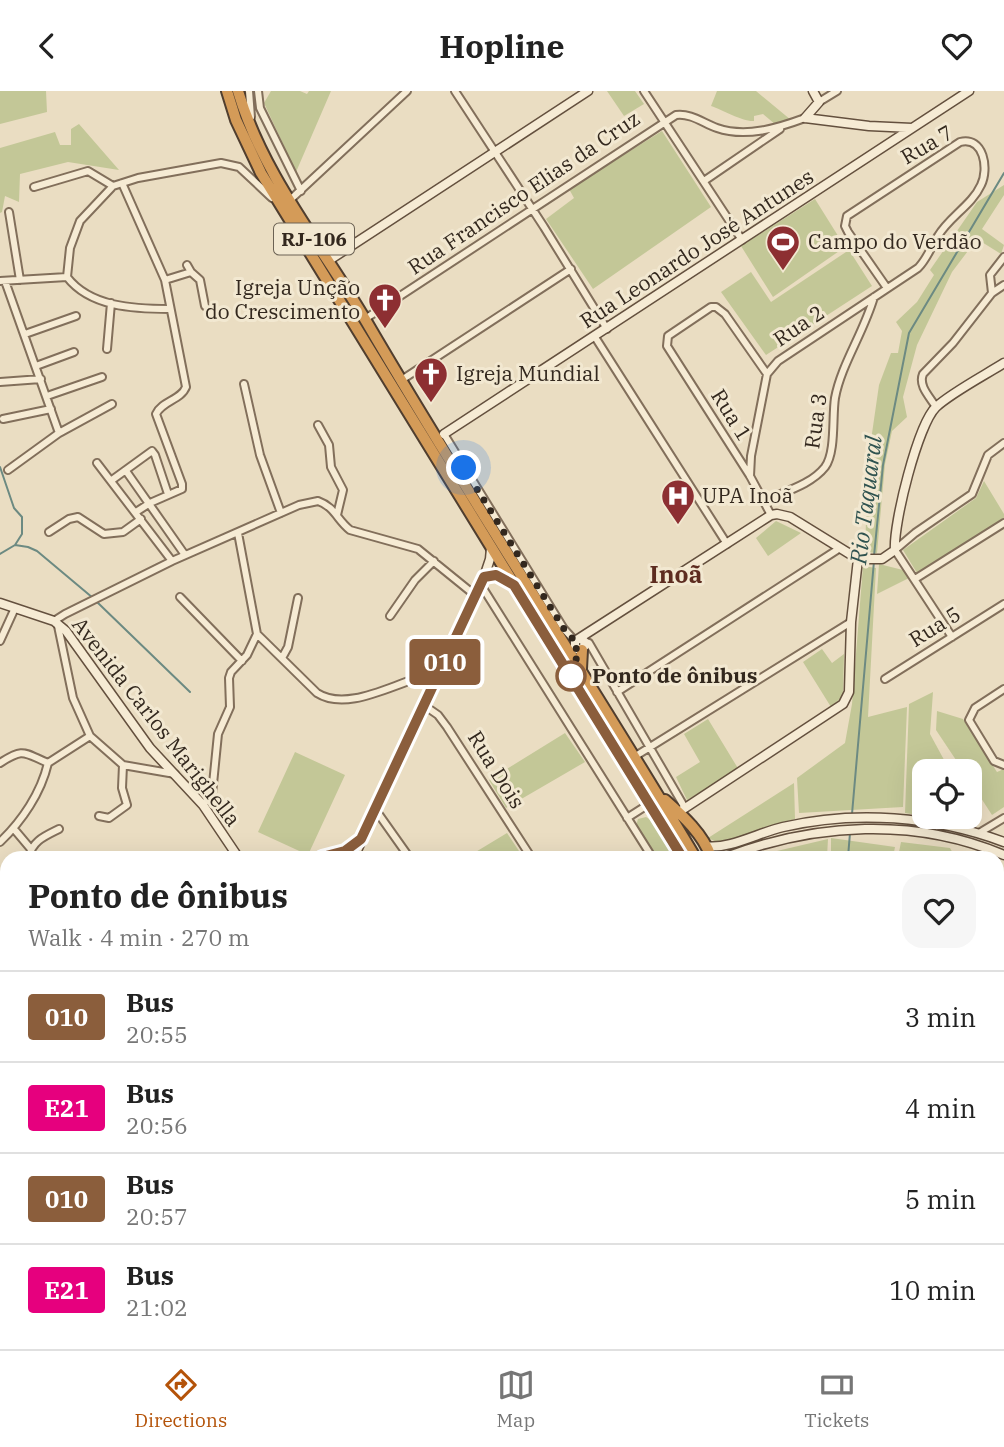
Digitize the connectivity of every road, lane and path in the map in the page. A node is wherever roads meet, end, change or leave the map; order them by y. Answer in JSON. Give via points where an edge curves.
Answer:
{"nodes":[{"id":1,"x":227,"y":91,"type":"edge"},
{"id":2,"x":238,"y":91,"type":"edge"},
{"id":3,"x":249,"y":91,"type":"edge"},
{"id":4,"x":258,"y":91,"type":"edge"},
{"id":5,"x":407,"y":91,"type":"edge"},
{"id":6,"x":455,"y":91,"type":"edge"},
{"id":7,"x":588,"y":91,"type":"edge"},
{"id":8,"x":644,"y":91,"type":"edge"},
{"id":9,"x":813,"y":91,"type":"edge"},
{"id":10,"x":837,"y":91,"type":"edge"},
{"id":11,"x":969,"y":91,"type":"edge"},
{"id":12,"x":819,"y":102,"type":"junction"},
{"id":13,"x":250,"y":109,"type":"junction"},
{"id":14,"x":805,"y":118,"type":"junction"},
{"id":15,"x":664,"y":120,"type":"junction"},
{"id":16,"x":785,"y":126,"type":"junction"},
{"id":17,"x":912,"y":128,"type":"junction"},
{"id":18,"x":255,"y":134,"type":"junction"},
{"id":19,"x":494,"y":152,"type":"junction"},
{"id":20,"x":704,"y":181,"type":"junction"},
{"id":21,"x":122,"y":183,"type":"junction"},
{"id":22,"x":113,"y":186,"type":"junction"},
{"id":23,"x":34,"y":187,"type":"dead end"},
{"id":24,"x":301,"y":191,"type":"junction"},
{"id":25,"x":285,"y":202,"type":"junction"},
{"id":26,"x":531,"y":208,"type":"junction"},
{"id":27,"x":9,"y":212,"type":"dead end"},
{"id":28,"x":742,"y":240,"type":"junction"},
{"id":29,"x":1004,"y":257,"type":"edge"},
{"id":30,"x":328,"y":261,"type":"junction"},
{"id":31,"x":571,"y":269,"type":"junction"},
{"id":32,"x":66,"y":277,"type":"junction"},
{"id":33,"x":20,"y":280,"type":"junction"},
{"id":34,"x":165,"y":280,"type":"junction"},
{"id":35,"x":3,"y":281,"type":"edge"},
{"id":36,"x":1004,"y":285,"type":"edge"},
{"id":37,"x":887,"y":288,"type":"junction"},
{"id":38,"x":992,"y":293,"type":"junction"},
{"id":39,"x":874,"y":297,"type":"junction"},
{"id":40,"x":111,"y":303,"type":"junction"},
{"id":41,"x":205,"y":306,"type":"dead end"},
{"id":42,"x":170,"y":309,"type":"junction"},
{"id":43,"x":855,"y":310,"type":"junction"},
{"id":44,"x":869,"y":315,"type":"junction"},
{"id":45,"x":76,"y":316,"type":"dead end"},
{"id":46,"x":365,"y":319,"type":"junction"},
{"id":47,"x":607,"y":329,"type":"junction"},
{"id":48,"x":25,"y":334,"type":"junction"},
{"id":49,"x":595,"y":337,"type":"junction"},
{"id":50,"x":107,"y":349,"type":"dead end"},
{"id":51,"x":74,"y":352,"type":"dead end"},
{"id":52,"x":1004,"y":363,"type":"edge"},
{"id":53,"x":36,"y":366,"type":"junction"},
{"id":54,"x":767,"y":374,"type":"junction"},
{"id":55,"x":102,"y":377,"type":"dead end"},
{"id":56,"x":41,"y":379,"type":"junction"},
{"id":57,"x":400,"y":381,"type":"junction"},
{"id":58,"x":0,"y":382,"type":"edge"},
{"id":59,"x":244,"y":384,"type":"dead end"},
{"id":60,"x":47,"y":395,"type":"junction"},
{"id":61,"x":112,"y":404,"type":"dead end"},
{"id":62,"x":936,"y":407,"type":"junction"},
{"id":63,"x":51,"y":409,"type":"junction"},
{"id":64,"x":3,"y":419,"type":"dead end"},
{"id":65,"x":318,"y":425,"type":"dead end"},
{"id":66,"x":59,"y":433,"type":"junction"},
{"id":67,"x":444,"y":434,"type":"joint"},
{"id":68,"x":1004,"y":443,"type":"edge"},
{"id":69,"x":751,"y":456,"type":"junction"},
{"id":70,"x":737,"y":457,"type":"junction"},
{"id":71,"x":97,"y":463,"type":"dead end"},
{"id":72,"x":8,"y":470,"type":"dead end"},
{"id":73,"x":126,"y":471,"type":"junction"},
{"id":74,"x":750,"y":476,"type":"junction"},
{"id":75,"x":112,"y":480,"type":"junction"},
{"id":76,"x":168,"y":494,"type":"junction"},
{"id":77,"x":764,"y":501,"type":"junction"},
{"id":78,"x":150,"y":503,"type":"junction"},
{"id":79,"x":281,"y":513,"type":"junction"},
{"id":80,"x":337,"y":515,"type":"junction"},
{"id":81,"x":771,"y":515,"type":"junction"},
{"id":82,"x":138,"y":516,"type":"junction"},
{"id":83,"x":1004,"y":523,"type":"edge"},
{"id":84,"x":49,"y":532,"type":"dead end"},
{"id":85,"x":238,"y":533,"type":"junction"},
{"id":86,"x":727,"y":544,"type":"junction"},
{"id":87,"x":491,"y":548,"type":"junction"},
{"id":88,"x":840,"y":548,"type":"junction"},
{"id":89,"x":895,"y":550,"type":"junction"},
{"id":90,"x":185,"y":555,"type":"junction"},
{"id":91,"x":861,"y":559,"type":"junction"},
{"id":92,"x":172,"y":561,"type":"junction"},
{"id":93,"x":434,"y":561,"type":"junction"},
{"id":94,"x":915,"y":579,"type":"junction"},
{"id":95,"x":482,"y":581,"type":"junction"},
{"id":96,"x":514,"y":585,"type":"junction"},
{"id":97,"x":476,"y":596,"type":"junction"},
{"id":98,"x":180,"y":597,"type":"dead end"},
{"id":99,"x":298,"y":598,"type":"dead end"},
{"id":100,"x":0,"y":603,"type":"edge"},
{"id":101,"x":1004,"y":604,"type":"edge"},
{"id":102,"x":15,"y":608,"type":"junction"},
{"id":103,"x":390,"y":616,"type":"dead end"},
{"id":104,"x":56,"y":622,"type":"junction"},
{"id":105,"x":851,"y":622,"type":"junction"},
{"id":106,"x":557,"y":633,"type":"junction"},
{"id":107,"x":257,"y":634,"type":"junction"},
{"id":108,"x":952,"y":637,"type":"junction"},
{"id":109,"x":0,"y":641,"type":"edge"},
{"id":110,"x":580,"y":644,"type":"junction"},
{"id":111,"x":282,"y":658,"type":"junction"},
{"id":112,"x":242,"y":661,"type":"junction"},
{"id":113,"x":581,"y":672,"type":"junction"},
{"id":114,"x":438,"y":678,"type":"junction"},
{"id":115,"x":885,"y":679,"type":"dead end"},
{"id":116,"x":1004,"y":689,"type":"edge"},
{"id":117,"x":617,"y":692,"type":"junction"},
{"id":118,"x":425,"y":706,"type":"junction"},
{"id":119,"x":90,"y":736,"type":"junction"},
{"id":120,"x":649,"y":749,"type":"junction"},
{"id":121,"x":635,"y":757,"type":"junction"},
{"id":122,"x":0,"y":763,"type":"edge"},
{"id":123,"x":48,"y":763,"type":"junction"},
{"id":124,"x":123,"y":765,"type":"junction"},
{"id":125,"x":1004,"y":765,"type":"edge"},
{"id":126,"x":175,"y":774,"type":"junction"},
{"id":127,"x":656,"y":792,"type":"junction"},
{"id":128,"x":649,"y":804,"type":"junction"},
{"id":129,"x":203,"y":805,"type":"junction"},
{"id":130,"x":375,"y":810,"type":"junction"},
{"id":131,"x":682,"y":810,"type":"junction"},
{"id":132,"x":99,"y":816,"type":"dead end"},
{"id":133,"x":627,"y":818,"type":"junction"},
{"id":134,"x":1004,"y":818,"type":"edge"},
{"id":135,"x":14,"y":829,"type":"junction"},
{"id":136,"x":59,"y":829,"type":"dead end"},
{"id":137,"x":948,"y":832,"type":"junction"},
{"id":138,"x":978,"y":833,"type":"junction"},
{"id":139,"x":361,"y":839,"type":"junction"},
{"id":140,"x":0,"y":842,"type":"edge"},
{"id":141,"x":1004,"y":842,"type":"edge"},
{"id":142,"x":706,"y":846,"type":"junction"},
{"id":143,"x":720,"y":847,"type":"junction"},
{"id":144,"x":30,"y":848,"type":"junction"},
{"id":145,"x":348,"y":849,"type":"junction"},
{"id":146,"x":30,"y":851,"type":"edge"},
{"id":147,"x":233,"y":851,"type":"edge"},
{"id":148,"x":342,"y":851,"type":"edge"},
{"id":149,"x":352,"y":851,"type":"edge"},
{"id":150,"x":356,"y":851,"type":"edge"},
{"id":151,"x":405,"y":851,"type":"edge"},
{"id":152,"x":527,"y":851,"type":"edge"},
{"id":153,"x":648,"y":851,"type":"edge"},
{"id":154,"x":678,"y":851,"type":"edge"},
{"id":155,"x":691,"y":851,"type":"edge"},
{"id":156,"x":708,"y":851,"type":"edge"},
{"id":157,"x":722,"y":851,"type":"edge"},
{"id":158,"x":745,"y":851,"type":"edge"},
{"id":159,"x":994,"y":851,"type":"edge"}],
"edges":[{"from":1,"to":25,"type":"highway","number":"RJ-106","via":[[261,173]]},
{"from":2,"to":18,"type":"highway","number":"RJ-106"},
{"from":3,"to":13,"type":"street"},
{"from":4,"to":13,"type":"street"},
{"from":4,"to":24,"type":"street","via":[[260,108]]},
{"from":5,"to":24,"type":"street"},
{"from":6,"to":19,"type":"street"},
{"from":7,"to":19,"type":"street"},
{"from":8,"to":15,"type":"street"},
{"from":9,"to":12,"type":"street"},
{"from":10,"to":12,"type":"street"},
{"from":11,"to":17,"type":"street","name":"Rua Leonardo José Antunes"},
{"from":12,"to":14,"type":"street"},
{"from":13,"to":18,"type":"street"},
{"from":14,"to":16,"type":"street","name":"Rua Francisco Elias da Cruz"},
{"from":14,"to":17,"type":"street","name":"Rua Francisco Elias da Cruz"},
{"from":15,"to":16,"type":"street","name":"Rua Francisco Elias da Cruz","via":[[683,114],[736,132]]},
{"from":15,"to":20,"type":"street"},
{"from":15,"to":26,"type":"street","name":"Rua Francisco Elias da Cruz"},
{"from":16,"to":20,"type":"street"},
{"from":17,"to":28,"type":"street","name":"Rua Leonardo José Antunes"},
{"from":18,"to":25,"type":"highway","number":"RJ-106"},
{"from":19,"to":26,"type":"street"},
{"from":19,"to":30,"type":"street"},
{"from":20,"to":28,"type":"street"},
{"from":21,"to":22,"type":"street"},
{"from":21,"to":25,"type":"street","via":[[234,164]]},
{"from":21,"to":34,"type":"street"},
{"from":22,"to":23,"type":"street","via":[[88,171]]},
{"from":22,"to":32,"type":"street","via":[[80,221]]},
{"from":24,"to":25,"type":"street"},
{"from":25,"to":30,"type":"highway","number":"RJ-106"},
{"from":25,"to":87,"type":"highway","number":"RJ-106"},
{"from":26,"to":31,"type":"street"},
{"from":26,"to":46,"type":"street","name":"Rua Francisco Elias da Cruz"},
{"from":27,"to":33,"type":"street"},
{"from":28,"to":47,"type":"street","name":"Rua Leonardo José Antunes"},
{"from":29,"to":38,"type":"street","via":[[990,275]]},
{"from":30,"to":46,"type":"highway","number":"RJ-106"},
{"from":31,"to":47,"type":"street"},
{"from":31,"to":57,"type":"street"},
{"from":32,"to":33,"type":"street"},
{"from":32,"to":40,"type":"street","via":[[88,297]]},
{"from":33,"to":35,"type":"street"},
{"from":34,"to":41,"type":"street","via":[[189,268],[200,280]]},
{"from":34,"to":42,"type":"street"},
{"from":35,"to":48,"type":"street"},
{"from":36,"to":38,"type":"street"},
{"from":37,"to":37,"type":"street","name":"Rua 7","via":[[924,263],[947,224],[982,183],[985,171],[976,144],[960,142],[847,216],[848,232]]},
{"from":37,"to":39,"type":"street","name":"Rua 2"},
{"from":38,"to":62,"type":"street","via":[[923,374],[922,386]]},
{"from":39,"to":43,"type":"street","name":"Rua 2"},
{"from":39,"to":44,"type":"street","name":"Rua 3"},
{"from":40,"to":42,"type":"street"},
{"from":40,"to":50,"type":"street"},
{"from":42,"to":76,"type":"street","via":[[186,390],[156,411],[182,487]]},
{"from":43,"to":44,"type":"street"},
{"from":43,"to":54,"type":"street","name":"Rua 2","via":[[778,361]]},
{"from":44,"to":77,"type":"street","name":"Rua 3","via":[[840,377],[827,463],[804,483]]},
{"from":45,"to":48,"type":"street"},
{"from":46,"to":57,"type":"highway","number":"RJ-106"},
{"from":47,"to":49,"type":"street","name":"Rua Leonardo José Antunes"},
{"from":48,"to":53,"type":"street"},
{"from":49,"to":67,"type":"street","name":"Rua Leonardo José Antunes"},
{"from":49,"to":86,"type":"street"},
{"from":51,"to":53,"type":"street"},
{"from":52,"to":62,"type":"street"},
{"from":53,"to":56,"type":"street"},
{"from":54,"to":69,"type":"street","name":"Rua 2"},
{"from":54,"to":70,"type":"street","name":"Rua 1","via":[[716,307],[671,333],[667,341]]},
{"from":55,"to":60,"type":"street"},
{"from":56,"to":58,"type":"street"},
{"from":56,"to":60,"type":"street"},
{"from":57,"to":106,"type":"highway","number":"RJ-106"},
{"from":59,"to":79,"type":"street","via":[[260,455]]},
{"from":60,"to":63,"type":"street"},
{"from":61,"to":66,"type":"street"},
{"from":62,"to":89,"type":"street","via":[[924,423],[913,461],[896,523]]},
{"from":63,"to":64,"type":"street"},
{"from":63,"to":66,"type":"street"},
{"from":65,"to":80,"type":"street","via":[[343,490]]},
{"from":66,"to":72,"type":"street"},
{"from":67,"to":110,"type":"street","via":[[564,629]]},
{"from":68,"to":89,"type":"street","via":[[989,455],[972,494]]},
{"from":69,"to":70,"type":"street"},
{"from":69,"to":74,"type":"street","name":"Rua 2"},
{"from":70,"to":74,"type":"street","name":"Rua 1"},
{"from":71,"to":75,"type":"street"},
{"from":73,"to":75,"type":"street"},
{"from":73,"to":76,"type":"street","via":[[152,451]]},
{"from":73,"to":78,"type":"street"},
{"from":74,"to":77,"type":"street","name":"Rua 1"},
{"from":75,"to":82,"type":"street"},
{"from":76,"to":78,"type":"street"},
{"from":77,"to":81,"type":"street","name":"Rua 1"},
{"from":78,"to":82,"type":"street"},
{"from":78,"to":90,"type":"street"},
{"from":79,"to":80,"type":"street","via":[[318,501],[328,504]]},
{"from":79,"to":85,"type":"street"},
{"from":80,"to":93,"type":"street","via":[[350,530],[418,549]]},
{"from":81,"to":86,"type":"street"},
{"from":81,"to":88,"type":"street","via":[[790,517]]},
{"from":82,"to":84,"type":"street","via":[[123,532],[104,534],[78,517]]},
{"from":82,"to":92,"type":"street"},
{"from":83,"to":94,"type":"street"},
{"from":85,"to":90,"type":"street"},
{"from":85,"to":107,"type":"street"},
{"from":86,"to":110,"type":"street","via":[[594,629]]},
{"from":87,"to":95,"type":"street"},
{"from":87,"to":96,"type":"highway","number":"RJ-106"},
{"from":88,"to":91,"type":"street"},
{"from":88,"to":117,"type":"street"},
{"from":89,"to":91,"type":"street","via":[[882,559]]},
{"from":89,"to":94,"type":"street"},
{"from":90,"to":92,"type":"street"},
{"from":91,"to":105,"type":"street"},
{"from":92,"to":104,"type":"street"},
{"from":93,"to":97,"type":"street"},
{"from":93,"to":103,"type":"street"},
{"from":94,"to":108,"type":"street"},
{"from":95,"to":96,"type":"street","via":[[496,575]]},
{"from":95,"to":97,"type":"street"},
{"from":95,"to":133,"type":"street"},
{"from":96,"to":128,"type":"highway","number":"RJ-106"},
{"from":97,"to":114,"type":"street"},
{"from":98,"to":112,"type":"street"},
{"from":99,"to":111,"type":"street"},
{"from":100,"to":102,"type":"street","name":"Avenida Carlos Marighella"},
{"from":101,"to":108,"type":"street","name":"Rua 5"},
{"from":102,"to":104,"type":"street","name":"Avenida Carlos Marighella"},
{"from":102,"to":109,"type":"street"},
{"from":104,"to":119,"type":"street","via":[[73,698]]},
{"from":104,"to":126,"type":"street","name":"Avenida Carlos Marighella","via":[[73,638],[150,748]]},
{"from":105,"to":120,"type":"street"},
{"from":105,"to":131,"type":"street","via":[[849,692],[844,704]]},
{"from":106,"to":110,"type":"highway"},
{"from":106,"to":113,"type":"highway","number":"RJ-106"},
{"from":107,"to":111,"type":"street"},
{"from":107,"to":112,"type":"street"},
{"from":108,"to":115,"type":"street","name":"Rua 5"},
{"from":110,"to":113,"type":"highway"},
{"from":110,"to":117,"type":"street","via":[[589,643]]},
{"from":111,"to":114,"type":"street","via":[[317,693],[329,698],[363,697],[416,678]]},
{"from":112,"to":129,"type":"street","via":[[229,678],[230,708],[218,734],[212,794]]},
{"from":113,"to":121,"type":"highway","number":"RJ-106"},
{"from":114,"to":118,"type":"street"},
{"from":116,"to":125,"type":"street","via":[[975,708],[970,720],[994,761]]},
{"from":117,"to":120,"type":"street"},
{"from":118,"to":130,"type":"street"},
{"from":118,"to":152,"type":"street","name":"Rua Dois","via":[[447,727]]},
{"from":119,"to":123,"type":"street"},
{"from":119,"to":124,"type":"street"},
{"from":120,"to":121,"type":"street"},
{"from":120,"to":131,"type":"street"},
{"from":121,"to":127,"type":"highway","number":"RJ-106"},
{"from":122,"to":123,"type":"street","via":[[19,751]]},
{"from":123,"to":135,"type":"street","via":[[42,785]]},
{"from":124,"to":126,"type":"street"},
{"from":124,"to":132,"type":"street","via":[[127,805],[109,818]]},
{"from":126,"to":129,"type":"street","name":"Avenida Carlos Marighella"},
{"from":127,"to":131,"type":"highway"},
{"from":127,"to":155,"type":"highway","number":"RJ-106"},
{"from":128,"to":133,"type":"street"},
{"from":128,"to":154,"type":"highway","number":"RJ-106"},
{"from":129,"to":147,"type":"street","name":"Avenida Carlos Marighella"},
{"from":130,"to":139,"type":"street"},
{"from":130,"to":151,"type":"street"},
{"from":131,"to":142,"type":"highway"},
{"from":133,"to":153,"type":"street"},
{"from":134,"to":138,"type":"street"},
{"from":135,"to":140,"type":"street"},
{"from":135,"to":144,"type":"street"},
{"from":136,"to":144,"type":"street"},
{"from":137,"to":138,"type":"street"},
{"from":137,"to":143,"type":"street","via":[[908,819],[862,817],[784,827]]},
{"from":137,"to":158,"type":"street","via":[[834,830]]},
{"from":137,"to":159,"type":"street"},
{"from":138,"to":141,"type":"street"},
{"from":139,"to":145,"type":"street"},
{"from":139,"to":150,"type":"street"},
{"from":142,"to":143,"type":"street"},
{"from":142,"to":156,"type":"highway"},
{"from":143,"to":157,"type":"street"},
{"from":144,"to":146,"type":"street"},
{"from":145,"to":148,"type":"street"},
{"from":145,"to":149,"type":"street"}]}
